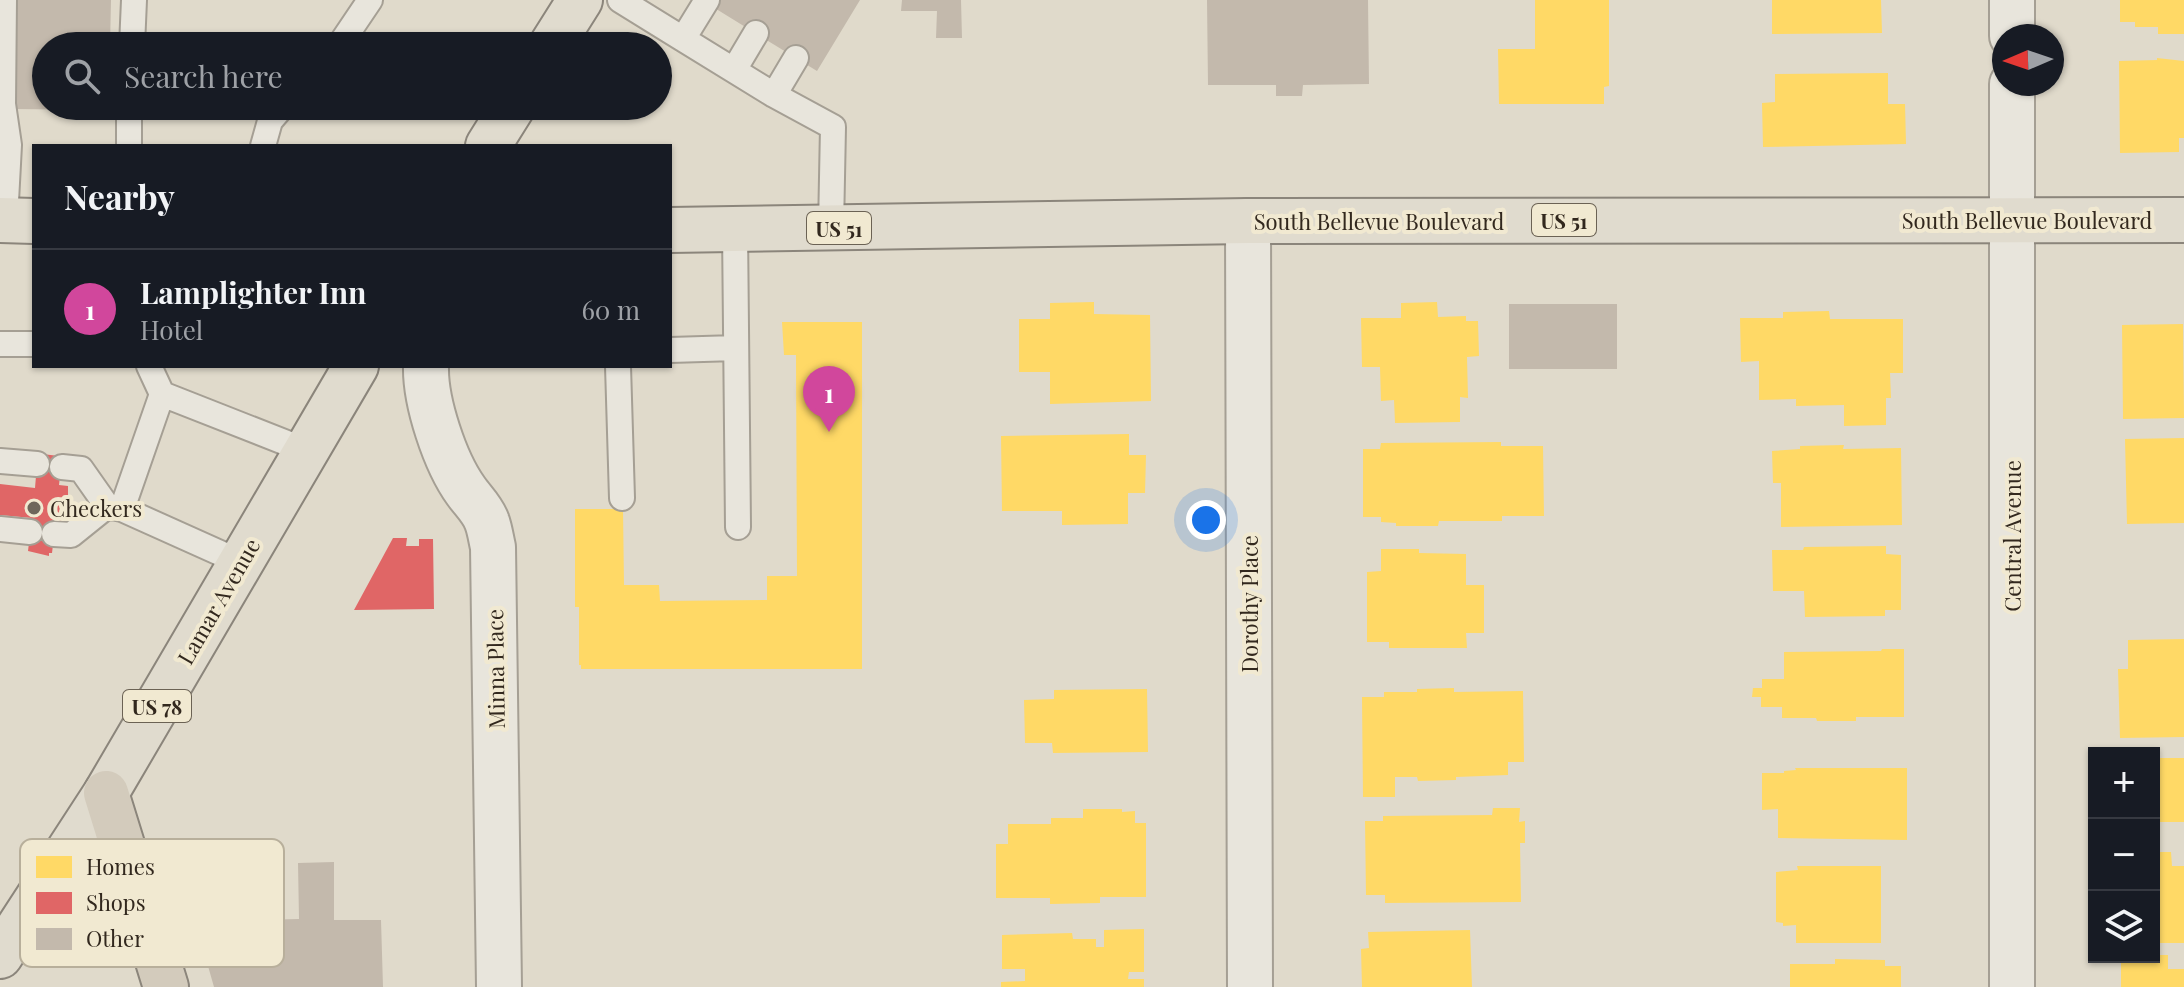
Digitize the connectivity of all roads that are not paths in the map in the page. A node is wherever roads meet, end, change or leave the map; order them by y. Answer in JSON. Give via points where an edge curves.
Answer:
{"nodes":[{"id":1,"x":4,"y":0,"type":"edge"},
{"id":2,"x":134,"y":0,"type":"edge"},
{"id":3,"x":370,"y":0,"type":"edge"},
{"id":4,"x":580,"y":0,"type":"edge"},
{"id":5,"x":620,"y":0,"type":"edge"},
{"id":6,"x":707,"y":0,"type":"edge"},
{"id":7,"x":2012,"y":0,"type":"edge"},
{"id":8,"x":2012,"y":24,"type":"edge"},
{"id":9,"x":133,"y":32,"type":"edge"},
{"id":10,"x":348,"y":32,"type":"edge"},
{"id":11,"x":560,"y":32,"type":"edge"},
{"id":12,"x":672,"y":32,"type":"edge"},
{"id":13,"x":672,"y":32,"type":"edge"},
{"id":14,"x":756,"y":33,"type":"dead end"},
{"id":15,"x":683,"y":39,"type":"junction"},
{"id":16,"x":796,"y":58,"type":"dead end"},
{"id":17,"x":734,"y":70,"type":"junction"},
{"id":18,"x":774,"y":95,"type":"junction"},
{"id":19,"x":2012,"y":96,"type":"edge"},
{"id":20,"x":129,"y":120,"type":"edge"},
{"id":21,"x":271,"y":120,"type":"edge"},
{"id":22,"x":504,"y":120,"type":"edge"},
{"id":23,"x":129,"y":144,"type":"edge"},
{"id":24,"x":264,"y":144,"type":"edge"},
{"id":25,"x":489,"y":144,"type":"edge"},
{"id":26,"x":2012,"y":219,"type":"junction"},
{"id":27,"x":13,"y":220,"type":"edge"},
{"id":28,"x":2184,"y":220,"type":"edge"},
{"id":29,"x":1248,"y":221,"type":"junction"},
{"id":30,"x":831,"y":228,"type":"junction"},
{"id":31,"x":735,"y":229,"type":"junction"},
{"id":32,"x":672,"y":230,"type":"edge"},
{"id":33,"x":0,"y":344,"type":"edge"},
{"id":34,"x":32,"y":344,"type":"edge"},
{"id":35,"x":736,"y":348,"type":"junction"},
{"id":36,"x":672,"y":350,"type":"edge"},
{"id":37,"x":150,"y":368,"type":"edge"},
{"id":38,"x":355,"y":368,"type":"edge"},
{"id":39,"x":426,"y":368,"type":"edge"},
{"id":40,"x":618,"y":368,"type":"edge"},
{"id":41,"x":162,"y":394,"type":"junction"},
{"id":42,"x":307,"y":451,"type":"junction"},
{"id":43,"x":0,"y":461,"type":"edge"},
{"id":44,"x":622,"y":498,"type":"dead end"},
{"id":45,"x":114,"y":507,"type":"junction"},
{"id":46,"x":738,"y":527,"type":"dead end"},
{"id":47,"x":0,"y":529,"type":"edge"},
{"id":48,"x":240,"y":562,"type":"junction"},
{"id":49,"x":106,"y":793,"type":"junction"},
{"id":50,"x":76,"y":839,"type":"edge"},
{"id":51,"x":120,"y":839,"type":"edge"},
{"id":52,"x":20,"y":925,"type":"edge"},
{"id":53,"x":0,"y":956,"type":"edge"},
{"id":54,"x":160,"y":967,"type":"edge"},
{"id":55,"x":166,"y":987,"type":"edge"},
{"id":56,"x":499,"y":987,"type":"edge"},
{"id":57,"x":1250,"y":987,"type":"edge"},
{"id":58,"x":2012,"y":987,"type":"edge"}],
"edges":[{"from":1,"to":27,"type":"lane","via":[[3,104]]},
{"from":2,"to":9,"type":"lane"},
{"from":3,"to":10,"type":"lane"},
{"from":4,"to":11,"type":"main road"},
{"from":5,"to":13,"type":"lane"},
{"from":6,"to":15,"type":"lane"},
{"from":7,"to":8,"type":"street"},
{"from":12,"to":15,"type":"lane"},
{"from":14,"to":17,"type":"lane"},
{"from":15,"to":17,"type":"lane"},
{"from":16,"to":18,"type":"lane"},
{"from":17,"to":18,"type":"lane"},
{"from":18,"to":30,"type":"lane","via":[[833,127]]},
{"from":19,"to":26,"type":"street","name":"Central Avenue"},
{"from":20,"to":23,"type":"lane"},
{"from":21,"to":24,"type":"lane"},
{"from":22,"to":25,"type":"main road"},
{"from":26,"to":28,"type":"main road","name":"South Bellevue Boulevard","number":"US 51"},
{"from":26,"to":29,"type":"main road","name":"South Bellevue Boulevard","number":"US 51"},
{"from":26,"to":58,"type":"street","name":"Central Avenue"},
{"from":29,"to":30,"type":"main road","name":"South Bellevue Boulevard","number":"US 51"},
{"from":29,"to":57,"type":"street","name":"Dorothy Place"},
{"from":30,"to":31,"type":"main road","name":"South Bellevue Boulevard","number":"US 51"},
{"from":31,"to":32,"type":"main road","name":"South Bellevue Boulevard","number":"US 51"},
{"from":31,"to":35,"type":"lane"},
{"from":33,"to":34,"type":"lane"},
{"from":35,"to":36,"type":"lane"},
{"from":35,"to":46,"type":"lane"},
{"from":37,"to":41,"type":"lane"},
{"from":38,"to":42,"type":"main road","name":"Lamar Avenue","number":"US 78"},
{"from":39,"to":56,"type":"street","name":"Minna Place","via":[[446,454],[487,520],[493,547]]},
{"from":40,"to":44,"type":"lane"},
{"from":41,"to":42,"type":"lane"},
{"from":41,"to":45,"type":"lane"},
{"from":42,"to":48,"type":"main road","name":"Lamar Avenue","number":"US 78"},
{"from":43,"to":45,"type":"lane","via":[[81,469]]},
{"from":45,"to":47,"type":"lane","via":[[71,535]]},
{"from":45,"to":48,"type":"lane"},
{"from":48,"to":49,"type":"main road","name":"Lamar Avenue","number":"US 78"},
{"from":49,"to":50,"type":"main road","name":"Lamar Avenue","number":"US 78"},
{"from":49,"to":51,"type":"highway"},
{"from":52,"to":53,"type":"main road","name":"Lamar Avenue","number":"US 78"},
{"from":54,"to":55,"type":"highway"}]}
